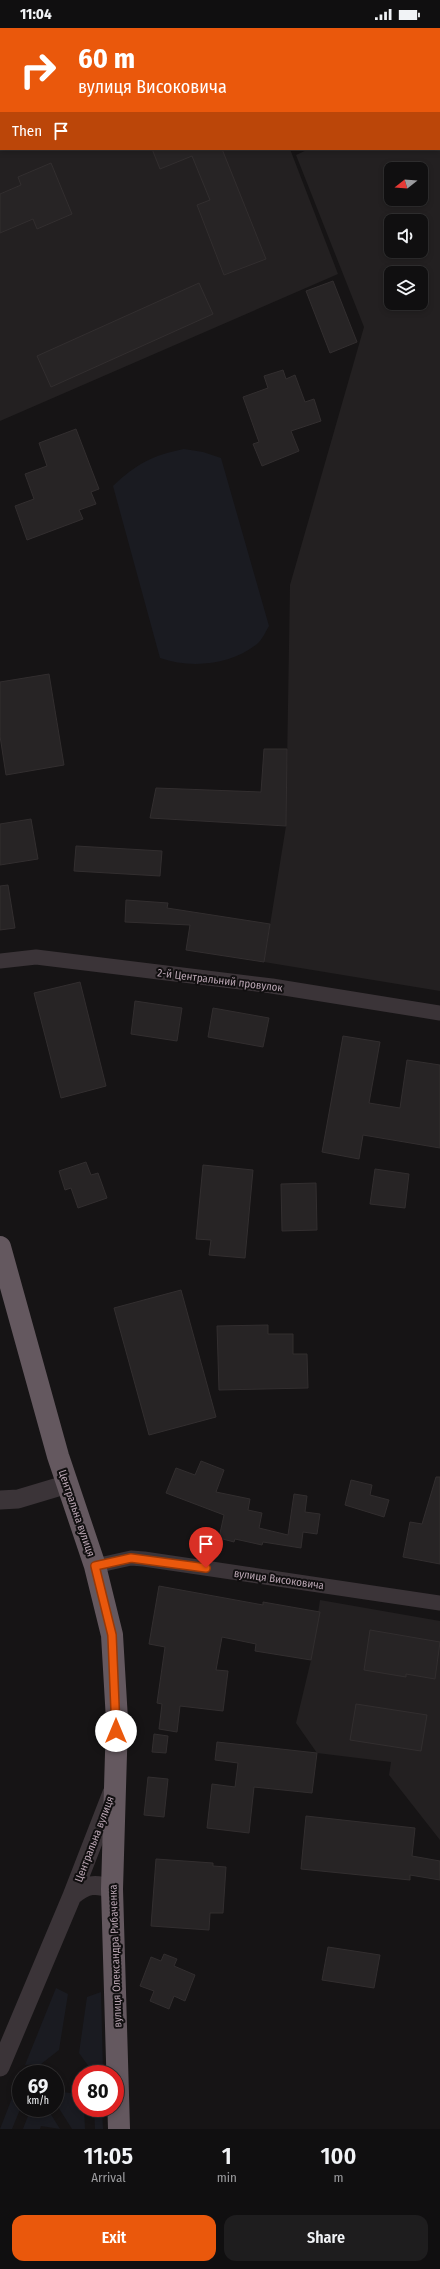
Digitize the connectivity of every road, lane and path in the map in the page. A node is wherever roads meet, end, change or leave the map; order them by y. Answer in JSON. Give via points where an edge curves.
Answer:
{"nodes":[{"id":1,"x":0,"y":961,"type":"edge"},
{"id":2,"x":440,"y":1013,"type":"edge"},
{"id":3,"x":0,"y":1247,"type":"edge"},
{"id":4,"x":68,"y":1484,"type":"junction"},
{"id":5,"x":0,"y":1500,"type":"edge"},
{"id":6,"x":95,"y":1566,"type":"junction"},
{"id":7,"x":440,"y":1603,"type":"edge"},
{"id":8,"x":116,"y":1784,"type":"junction"},
{"id":9,"x":112,"y":1889,"type":"junction"},
{"id":10,"x":72,"y":1896,"type":"junction"},
{"id":11,"x":0,"y":2067,"type":"edge"},
{"id":12,"x":119,"y":2129,"type":"edge"}],
"edges":[{"from":1,"to":2,"type":"street","name":"2-й Центральний провулок","via":[[36,957],[272,986]]},
{"from":3,"to":4,"type":"highway","name":"Центральна вулиця"},
{"from":4,"to":5,"type":"street","via":[[18,1499]]},
{"from":4,"to":6,"type":"highway","name":"Центральна вулиця"},
{"from":6,"to":7,"type":"street","name":"вулиця Високовича","via":[[131,1558],[144,1559]]},
{"from":6,"to":8,"type":"highway","name":"Центральна вулиця","via":[[112,1635],[116,1694]]},
{"from":8,"to":9,"type":"highway","name":"вулиця Олександра Рибаченка"},
{"from":8,"to":10,"type":"street","name":"Центральна вулиця"},
{"from":9,"to":10,"type":"street","name":"Центральна вулиця","via":[[98,1884],[89,1885]]},
{"from":9,"to":12,"type":"highway","name":"вулиця Олександра Рибаченка"},
{"from":10,"to":11,"type":"street","name":"Центральна вулиця"}]}
